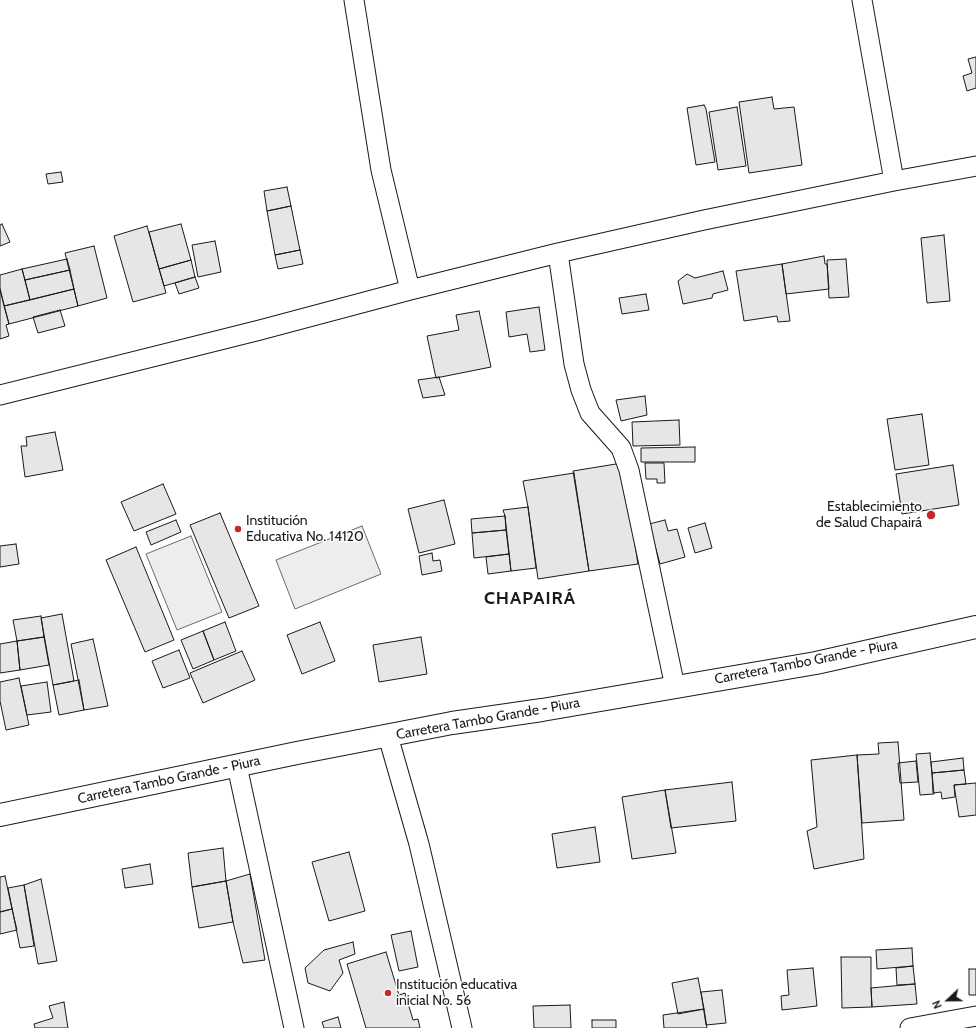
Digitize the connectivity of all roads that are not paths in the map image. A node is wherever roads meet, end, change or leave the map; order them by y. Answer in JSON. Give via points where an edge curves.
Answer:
{"nodes":[{"id":1,"x":354,"y":0,"type":"edge"},
{"id":2,"x":862,"y":0,"type":"edge"},
{"id":3,"x":974,"y":167,"type":"edge"},
{"id":4,"x":894,"y":181,"type":"junction"},
{"id":5,"x":558,"y":252,"type":"junction"},
{"id":6,"x":410,"y":290,"type":"junction"},
{"id":7,"x":0,"y":395,"type":"edge"},
{"id":8,"x":976,"y":627,"type":"edge"},
{"id":9,"x":675,"y":687,"type":"junction"},
{"id":10,"x":388,"y":736,"type":"junction"},
{"id":11,"x":237,"y":766,"type":"junction"},
{"id":12,"x":0,"y":815,"type":"edge"},
{"id":13,"x":976,"y":1016,"type":"edge"},
{"id":14,"x":953,"y":1024,"type":"edge"},
{"id":15,"x":294,"y":1028,"type":"edge"},
{"id":16,"x":462,"y":1028,"type":"edge"},
{"id":17,"x":910,"y":1028,"type":"edge"}],
"edges":[{"from":1,"to":6,"type":"street","via":[[381,170]]},
{"from":2,"to":4,"type":"street"},
{"from":3,"to":4,"type":"street"},
{"from":4,"to":5,"type":"street"},
{"from":5,"to":6,"type":"street"},
{"from":5,"to":9,"type":"street","via":[[574,364],[590,413],[621,448],[629,470]]},
{"from":6,"to":7,"type":"street"},
{"from":8,"to":9,"type":"main road","name":"Carretera Tambo Grande - Piura","via":[[816,663]]},
{"from":9,"to":10,"type":"main road","name":"Carretera Tambo Grande - Piura","via":[[452,723]]},
{"from":10,"to":11,"type":"main road","name":"Carretera Tambo Grande - Piura"},
{"from":10,"to":16,"type":"street","via":[[419,844]]},
{"from":11,"to":12,"type":"main road","name":"Carretera Tambo Grande - Piura"},
{"from":11,"to":15,"type":"street"},
{"from":13,"to":14,"type":"street"},
{"from":14,"to":17,"type":"street"}]}
